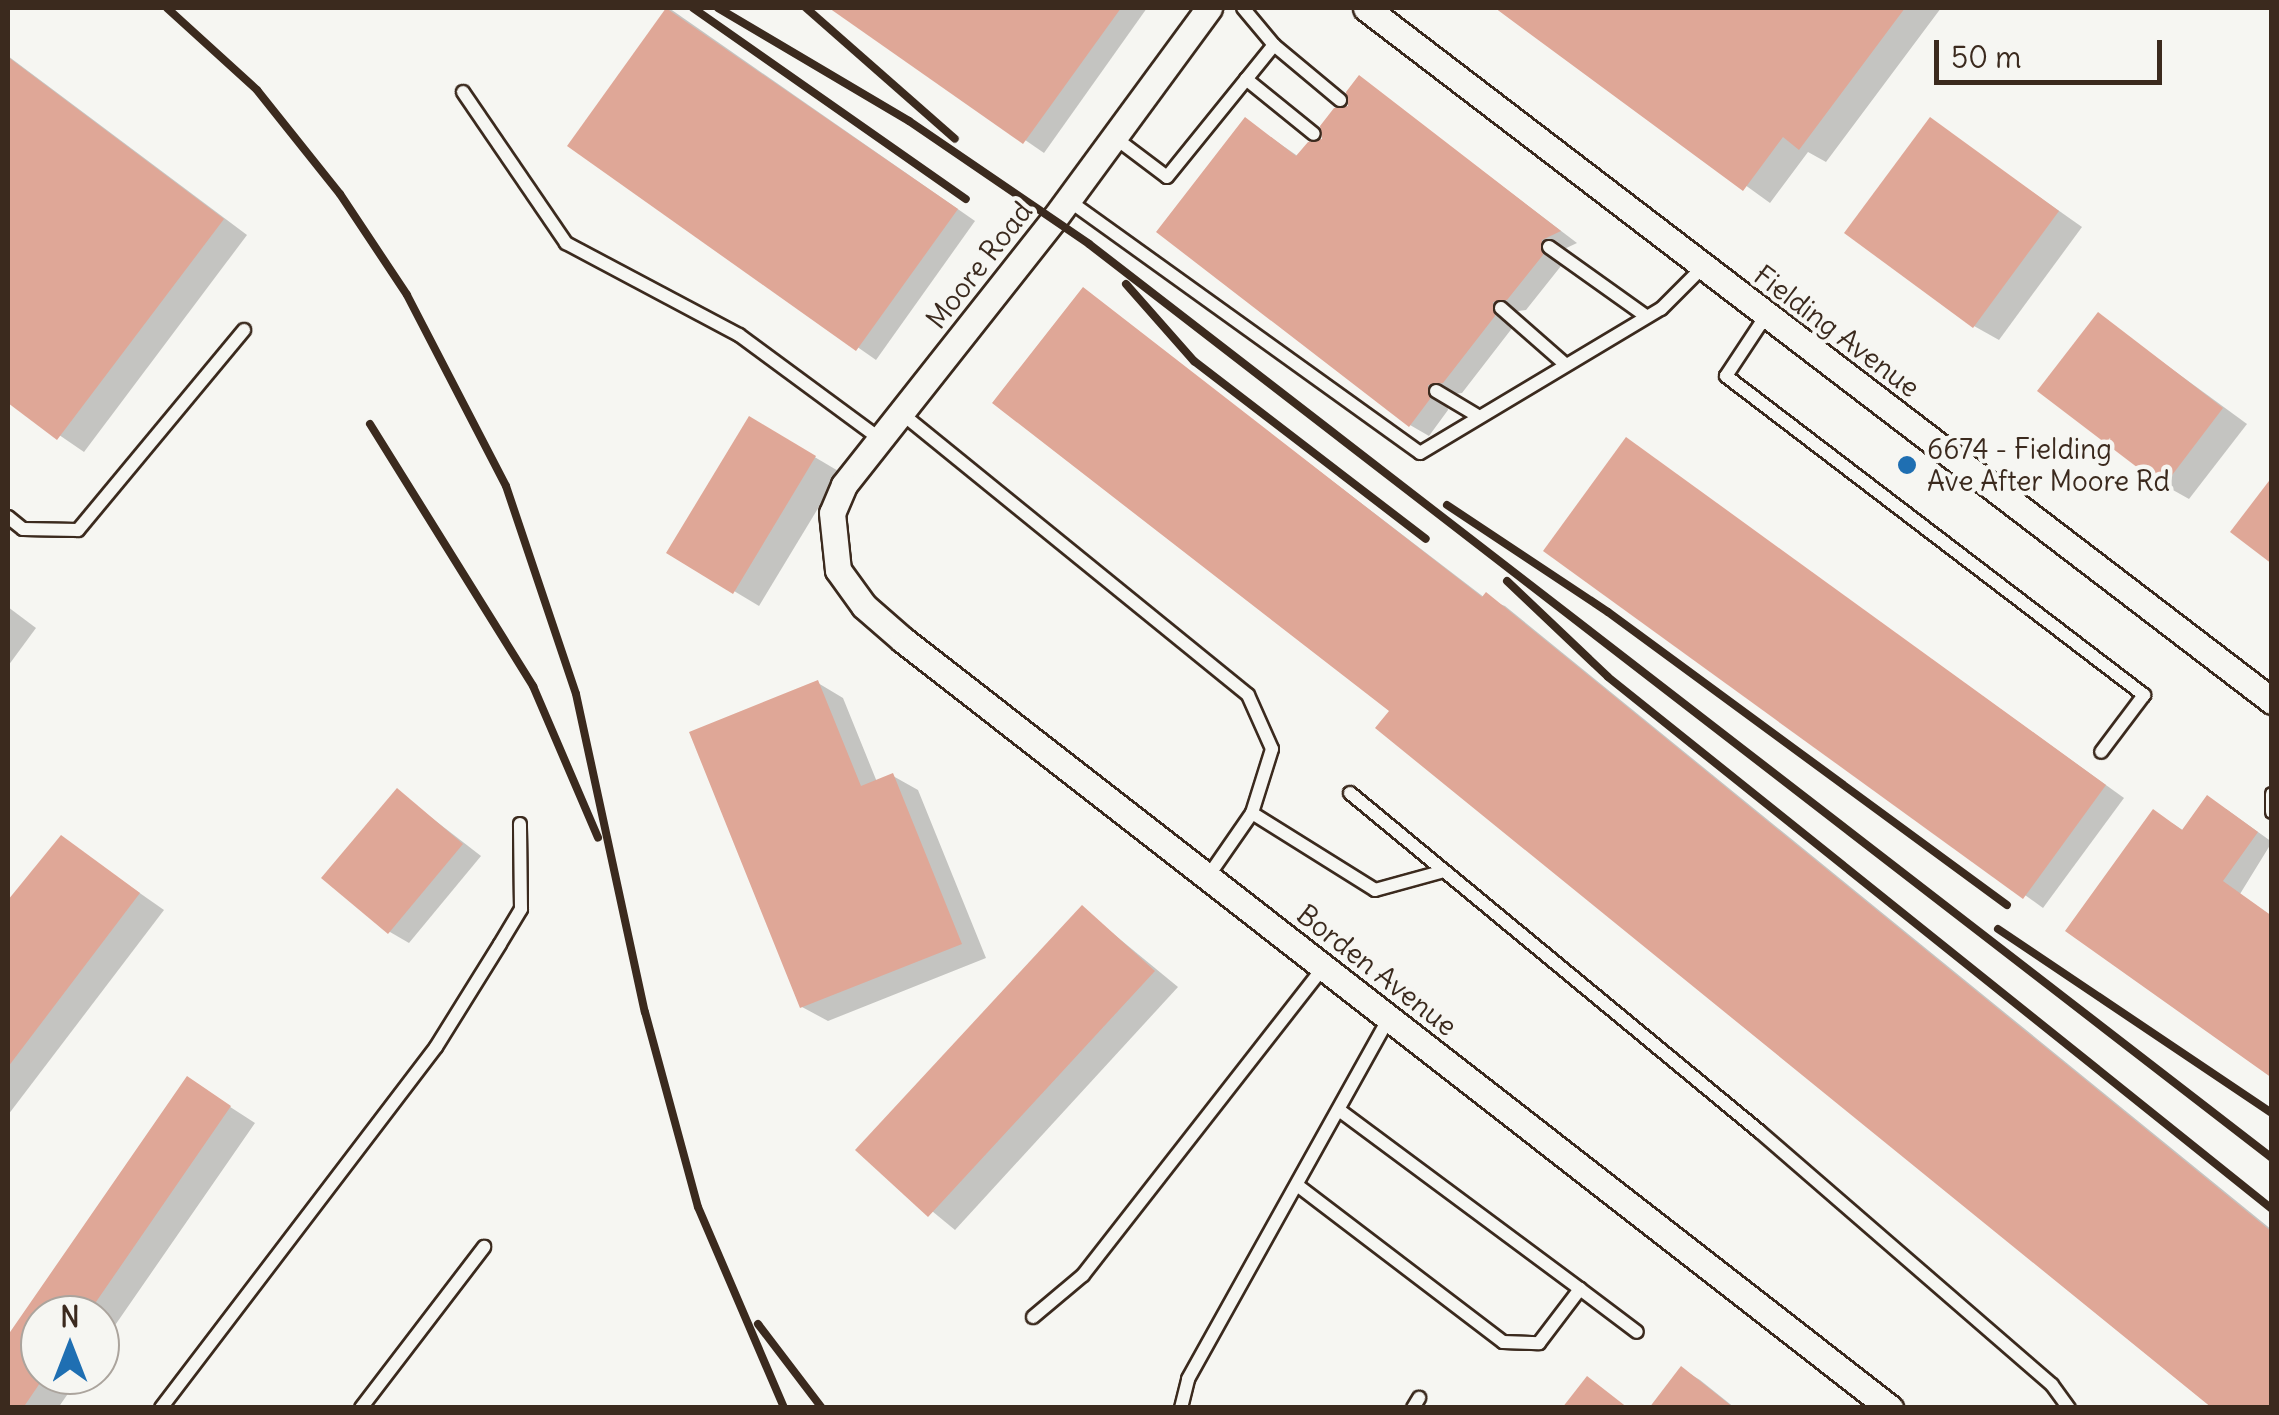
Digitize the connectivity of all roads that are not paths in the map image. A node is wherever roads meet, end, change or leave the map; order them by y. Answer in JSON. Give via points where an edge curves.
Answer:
{"nodes":[{"id":1,"x":1209,"y":8,"type":"edge"},
{"id":2,"x":1244,"y":8,"type":"edge"},
{"id":3,"x":1366,"y":8,"type":"edge"},
{"id":4,"x":1274,"y":45,"type":"junction"},
{"id":5,"x":1246,"y":79,"type":"junction"},
{"id":6,"x":463,"y":92,"type":"dead end"},
{"id":7,"x":1340,"y":100,"type":"dead end"},
{"id":8,"x":1314,"y":134,"type":"dead end"},
{"id":9,"x":1114,"y":138,"type":"junction"},
{"id":10,"x":1068,"y":200,"type":"junction"},
{"id":11,"x":1549,"y":247,"type":"dead end"},
{"id":12,"x":1704,"y":266,"type":"junction"},
{"id":13,"x":1500,"y":308,"type":"dead end"},
{"id":14,"x":1767,"y":314,"type":"junction"},
{"id":15,"x":1647,"y":317,"type":"junction"},
{"id":16,"x":244,"y":330,"type":"dead end"},
{"id":17,"x":1566,"y":365,"type":"junction"},
{"id":18,"x":1436,"y":392,"type":"dead end"},
{"id":19,"x":901,"y":413,"type":"junction"},
{"id":20,"x":1478,"y":416,"type":"junction"},
{"id":21,"x":880,"y":440,"type":"junction"},
{"id":22,"x":8,"y":517,"type":"edge"},
{"id":23,"x":838,"y":570,"type":"joint"},
{"id":24,"x":2272,"y":701,"type":"edge"},
{"id":25,"x":2101,"y":752,"type":"dead end"},
{"id":26,"x":1350,"y":793,"type":"dead end"},
{"id":27,"x":2272,"y":794,"type":"edge"},
{"id":28,"x":2272,"y":812,"type":"edge"},
{"id":29,"x":1252,"y":814,"type":"junction"},
{"id":30,"x":520,"y":824,"type":"dead end"},
{"id":31,"x":1441,"y":872,"type":"junction"},
{"id":32,"x":1208,"y":875,"type":"junction"},
{"id":33,"x":1324,"y":967,"type":"junction"},
{"id":34,"x":1390,"y":1018,"type":"junction"},
{"id":35,"x":1338,"y":1110,"type":"junction"},
{"id":36,"x":1297,"y":1185,"type":"junction"},
{"id":37,"x":484,"y":1246,"type":"dead end"},
{"id":38,"x":1580,"y":1289,"type":"junction"},
{"id":39,"x":1033,"y":1317,"type":"dead end"},
{"id":40,"x":1637,"y":1332,"type":"dead end"},
{"id":41,"x":161,"y":1408,"type":"edge"},
{"id":42,"x":361,"y":1408,"type":"edge"},
{"id":43,"x":1182,"y":1408,"type":"edge"},
{"id":44,"x":1890,"y":1408,"type":"edge"},
{"id":45,"x":2068,"y":1408,"type":"edge"}],
"edges":[{"from":1,"to":9,"type":"street","name":"Moore Road"},
{"from":2,"to":4,"type":"lane"},
{"from":3,"to":12,"type":"street","name":"Fielding Avenue"},
{"from":4,"to":5,"type":"lane"},
{"from":4,"to":7,"type":"lane"},
{"from":5,"to":8,"type":"lane"},
{"from":5,"to":9,"type":"lane","via":[[1168,177]]},
{"from":6,"to":21,"type":"lane","via":[[566,243],[739,335]]},
{"from":9,"to":10,"type":"street","name":"Moore Road"},
{"from":10,"to":19,"type":"street","name":"Moore Road"},
{"from":10,"to":20,"type":"lane","via":[[1394,440],[1420,453]]},
{"from":11,"to":15,"type":"lane"},
{"from":12,"to":14,"type":"street","name":"Fielding Avenue"},
{"from":12,"to":15,"type":"lane"},
{"from":13,"to":17,"type":"lane"},
{"from":14,"to":24,"type":"street","name":"Fielding Avenue"},
{"from":14,"to":25,"type":"lane","via":[[1726,376],[2144,694]]},
{"from":15,"to":17,"type":"lane"},
{"from":16,"to":22,"type":"lane","via":[[78,530],[23,528]]},
{"from":17,"to":20,"type":"lane"},
{"from":18,"to":20,"type":"lane"},
{"from":19,"to":21,"type":"street","name":"Moore Road"},
{"from":19,"to":29,"type":"lane","via":[[1248,695],[1272,749]]},
{"from":21,"to":23,"type":"street","name":"Moore Road","via":[[844,484],[832,513]]},
{"from":23,"to":32,"type":"street","name":"Borden Avenue","via":[[864,606],[903,640]]},
{"from":26,"to":31,"type":"lane"},
{"from":27,"to":28,"type":"lane"},
{"from":29,"to":31,"type":"lane","via":[[1375,890]]},
{"from":29,"to":32,"type":"lane"},
{"from":30,"to":41,"type":"lane","via":[[521,908],[500,944],[436,1047]]},
{"from":31,"to":45,"type":"lane","via":[[1760,1132],[2052,1385]]},
{"from":32,"to":33,"type":"street","name":"Borden Avenue"},
{"from":33,"to":34,"type":"street","name":"Borden Avenue"},
{"from":33,"to":39,"type":"lane","via":[[1083,1275]]},
{"from":34,"to":35,"type":"lane"},
{"from":34,"to":44,"type":"street","name":"Borden Avenue"},
{"from":35,"to":36,"type":"lane"},
{"from":35,"to":38,"type":"lane"},
{"from":36,"to":38,"type":"lane","via":[[1504,1342],[1539,1343]]},
{"from":36,"to":43,"type":"lane","via":[[1188,1379]]},
{"from":37,"to":42,"type":"lane"},
{"from":38,"to":40,"type":"lane"}]}
